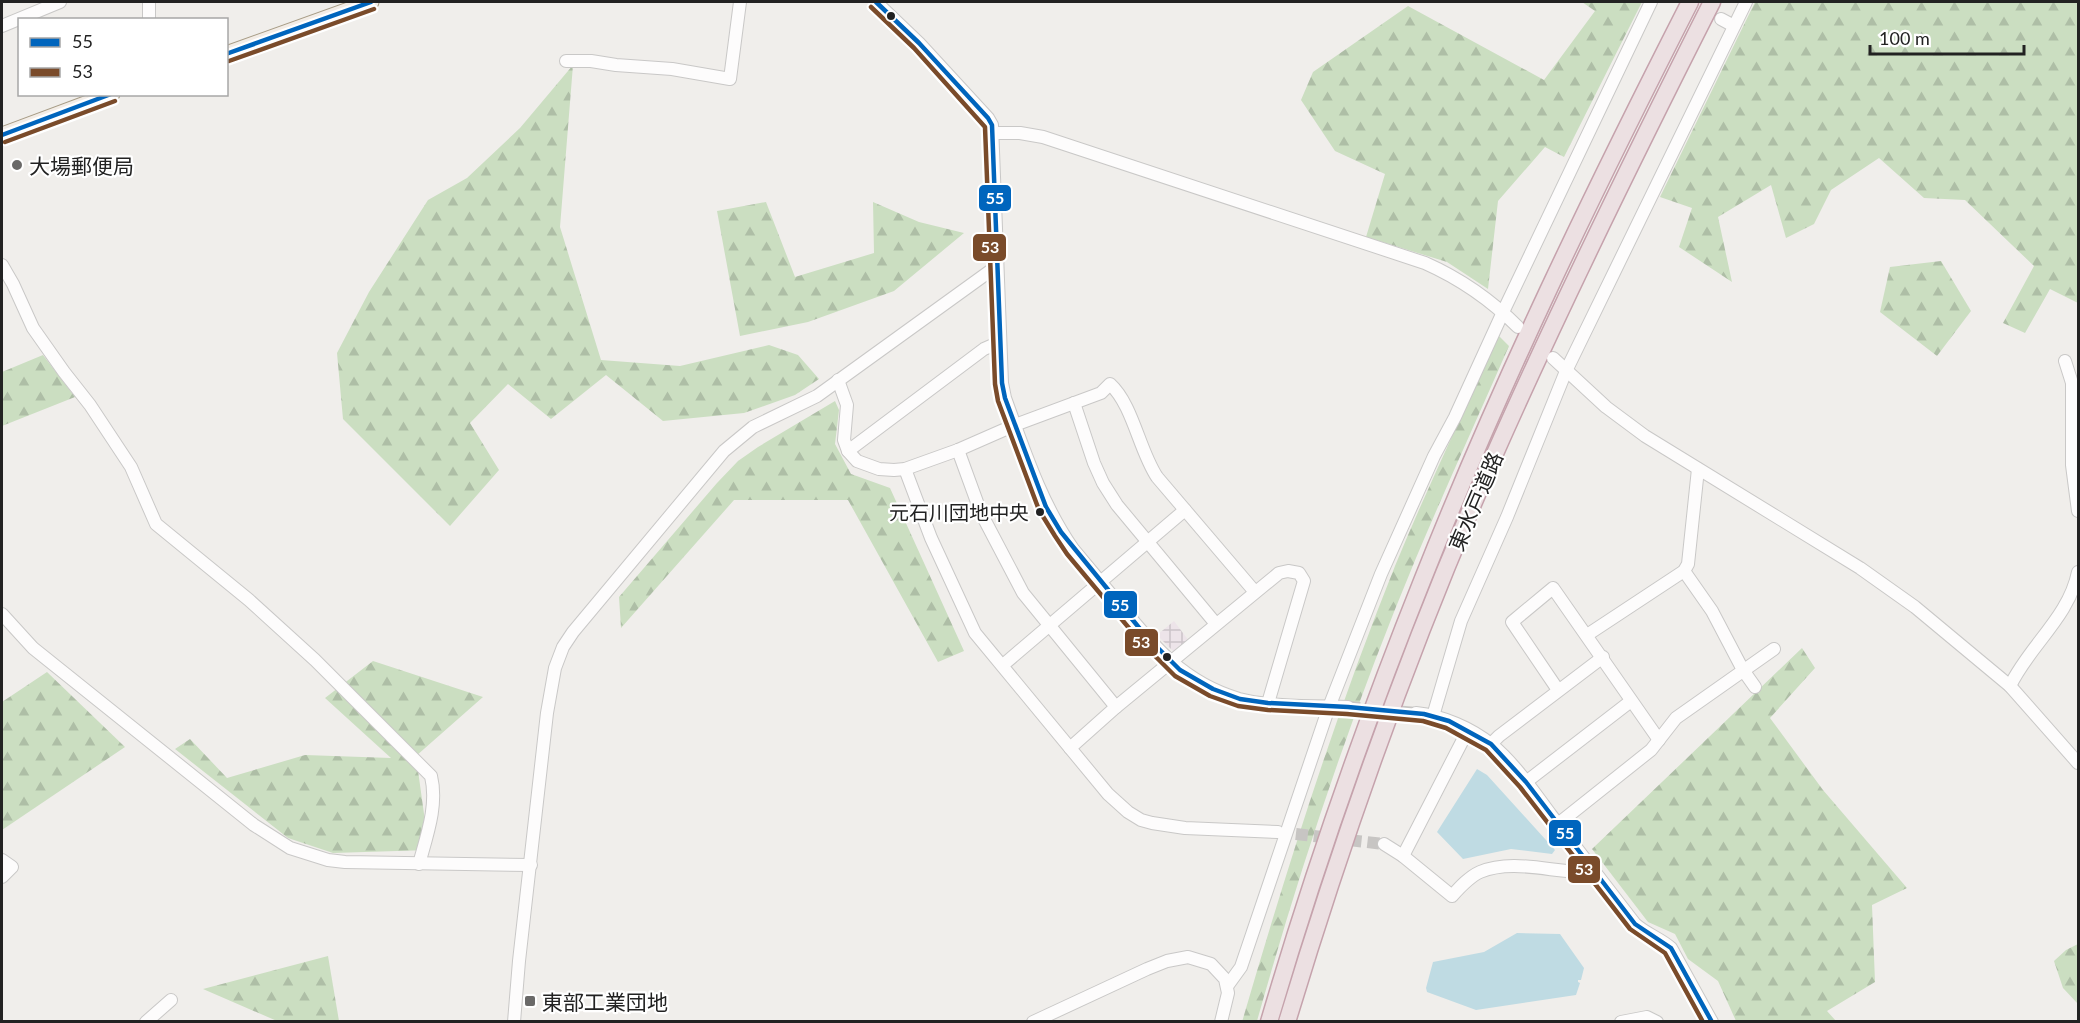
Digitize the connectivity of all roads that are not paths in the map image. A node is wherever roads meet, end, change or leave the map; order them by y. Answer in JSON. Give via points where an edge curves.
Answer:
{"nodes":[{"id":1,"x":60,"y":2,"type":"edge"},
{"id":2,"x":149,"y":2,"type":"edge"},
{"id":3,"x":371,"y":2,"type":"edge"},
{"id":4,"x":740,"y":2,"type":"edge"},
{"id":5,"x":876,"y":2,"type":"edge"},
{"id":6,"x":1651,"y":2,"type":"edge"},
{"id":7,"x":1690,"y":2,"type":"edge"},
{"id":8,"x":1712,"y":2,"type":"edge"},
{"id":9,"x":1746,"y":2,"type":"edge"},
{"id":10,"x":21,"y":18,"type":"edge"},
{"id":11,"x":149,"y":18,"type":"edge"},
{"id":12,"x":18,"y":19,"type":"edge"},
{"id":13,"x":1721,"y":19,"type":"dead end"},
{"id":14,"x":2,"y":26,"type":"edge"},
{"id":15,"x":1734,"y":26,"type":"junction"},
{"id":16,"x":228,"y":53,"type":"edge"},
{"id":17,"x":566,"y":61,"type":"dead end"},
{"id":18,"x":107,"y":96,"type":"edge"},
{"id":19,"x":993,"y":133,"type":"junction"},
{"id":20,"x":2,"y":135,"type":"edge"},
{"id":21,"x":2,"y":265,"type":"edge"},
{"id":22,"x":997,"y":266,"type":"junction"},
{"id":23,"x":1503,"y":312,"type":"junction"},
{"id":24,"x":1518,"y":327,"type":"dead end"},
{"id":25,"x":1000,"y":342,"type":"junction"},
{"id":26,"x":1553,"y":358,"type":"dead end"},
{"id":27,"x":2065,"y":361,"type":"dead end"},
{"id":28,"x":1566,"y":371,"type":"junction"},
{"id":29,"x":838,"y":380,"type":"junction"},
{"id":30,"x":1074,"y":403,"type":"junction"},
{"id":31,"x":1015,"y":425,"type":"junction"},
{"id":32,"x":958,"y":450,"type":"junction"},
{"id":33,"x":848,"y":451,"type":"junction"},
{"id":34,"x":905,"y":469,"type":"junction"},
{"id":35,"x":1698,"y":469,"type":"junction"},
{"id":36,"x":1185,"y":510,"type":"junction"},
{"id":37,"x":2079,"y":511,"type":"edge"},
{"id":38,"x":1147,"y":543,"type":"junction"},
{"id":39,"x":1684,"y":571,"type":"junction"},
{"id":40,"x":2079,"y":572,"type":"edge"},
{"id":41,"x":1102,"y":583,"type":"junction"},
{"id":42,"x":1255,"y":592,"type":"junction"},
{"id":43,"x":2,"y":614,"type":"edge"},
{"id":44,"x":1216,"y":624,"type":"junction"},
{"id":45,"x":1049,"y":626,"type":"junction"},
{"id":46,"x":1587,"y":635,"type":"junction"},
{"id":47,"x":1774,"y":649,"type":"dead end"},
{"id":48,"x":1602,"y":657,"type":"junction"},
{"id":49,"x":1171,"y":663,"type":"junction"},
{"id":50,"x":1003,"y":665,"type":"junction"},
{"id":51,"x":1743,"y":670,"type":"junction"},
{"id":52,"x":2010,"y":686,"type":"junction"},
{"id":53,"x":1755,"y":687,"type":"dead end"},
{"id":54,"x":1558,"y":690,"type":"junction"},
{"id":55,"x":1631,"y":701,"type":"junction"},
{"id":56,"x":1268,"y":703,"type":"junction"},
{"id":57,"x":1116,"y":706,"type":"junction"},
{"id":58,"x":1329,"y":707,"type":"junction"},
{"id":59,"x":1348,"y":707,"type":"tunnel mouth"},
{"id":60,"x":1416,"y":713,"type":"tunnel mouth"},
{"id":61,"x":1433,"y":716,"type":"junction"},
{"id":62,"x":1468,"y":730,"type":"junction"},
{"id":63,"x":1659,"y":740,"type":"junction"},
{"id":64,"x":1491,"y":744,"type":"junction"},
{"id":65,"x":1070,"y":748,"type":"junction"},
{"id":66,"x":2079,"y":763,"type":"edge"},
{"id":67,"x":1526,"y":782,"type":"junction"},
{"id":68,"x":1558,"y":824,"type":"junction"},
{"id":69,"x":1278,"y":832,"type":"tunnel mouth"},
{"id":70,"x":1384,"y":844,"type":"tunnel mouth"},
{"id":71,"x":1403,"y":856,"type":"junction"},
{"id":72,"x":2,"y":860,"type":"edge"},
{"id":73,"x":419,"y":864,"type":"junction"},
{"id":74,"x":531,"y":865,"type":"junction"},
{"id":75,"x":1595,"y":872,"type":"junction"},
{"id":76,"x":2,"y":877,"type":"edge"},
{"id":77,"x":1228,"y":985,"type":"junction"},
{"id":78,"x":171,"y":1000,"type":"dead end"},
{"id":79,"x":146,"y":1022,"type":"edge"},
{"id":80,"x":514,"y":1022,"type":"edge"},
{"id":81,"x":1033,"y":1022,"type":"edge"},
{"id":82,"x":1221,"y":1022,"type":"edge"},
{"id":83,"x":1269,"y":1022,"type":"edge"},
{"id":84,"x":1287,"y":1022,"type":"edge"},
{"id":85,"x":1621,"y":1022,"type":"edge"},
{"id":86,"x":1657,"y":1022,"type":"edge"},
{"id":87,"x":1712,"y":1022,"type":"edge"}],
"edges":[{"from":1,"to":10,"type":"street"},
{"from":2,"to":11,"type":"street"},
{"from":3,"to":16,"type":"main road"},
{"from":4,"to":17,"type":"street","via":[[730,79],[672,69]]},
{"from":5,"to":19,"type":"street","via":[[988,118]]},
{"from":6,"to":23,"type":"street"},
{"from":7,"to":83,"type":"highway","name":"東水戸道路","via":[[1560,266],[1423,579],[1333,818]]},
{"from":8,"to":84,"type":"highway","name":"東水戸道路","via":[[1578,273],[1492,459],[1395,698],[1318,919]]},
{"from":9,"to":15,"type":"street"},
{"from":12,"to":14,"type":"street"},
{"from":13,"to":15,"type":"street"},
{"from":15,"to":28,"type":"street"},
{"from":18,"to":20,"type":"main road"},
{"from":19,"to":22,"type":"street"},
{"from":19,"to":23,"type":"street","via":[[1043,137],[1425,263],[1463,281]]},
{"from":21,"to":73,"type":"street","via":[[33,328],[131,467],[156,524],[307,652],[431,776],[435,791]]},
{"from":22,"to":25,"type":"street"},
{"from":22,"to":29,"type":"street"},
{"from":23,"to":24,"type":"street"},
{"from":23,"to":58,"type":"street","via":[[1381,574]]},
{"from":25,"to":31,"type":"street","via":[[1002,383]]},
{"from":25,"to":33,"type":"street","via":[[984,349]]},
{"from":26,"to":28,"type":"street"},
{"from":27,"to":37,"type":"street","via":[[2072,383],[2072,465]]},
{"from":28,"to":35,"type":"street","via":[[1623,421]]},
{"from":28,"to":61,"type":"street","via":[[1461,621]]},
{"from":29,"to":33,"type":"street","via":[[847,405],[844,440]]},
{"from":29,"to":74,"type":"street","via":[[818,396],[738,437],[568,640],[551,688]]},
{"from":30,"to":31,"type":"street"},
{"from":30,"to":36,"type":"street","via":[[1101,393],[1110,384],[1120,393],[1147,462]]},
{"from":30,"to":38,"type":"street","via":[[1103,483]]},
{"from":31,"to":32,"type":"street"},
{"from":31,"to":41,"type":"street","via":[[1046,507],[1072,549]]},
{"from":32,"to":34,"type":"street"},
{"from":32,"to":45,"type":"street","via":[[981,513],[1023,593]]},
{"from":33,"to":34,"type":"street","via":[[867,465]]},
{"from":34,"to":50,"type":"street","via":[[931,538],[975,633]]},
{"from":35,"to":39,"type":"street","via":[[1688,564]]},
{"from":35,"to":52,"type":"street","via":[[1888,587]]},
{"from":36,"to":38,"type":"street"},
{"from":36,"to":42,"type":"street"},
{"from":38,"to":41,"type":"street"},
{"from":38,"to":44,"type":"street"},
{"from":39,"to":46,"type":"street"},
{"from":39,"to":51,"type":"street","via":[[1712,611]]},
{"from":40,"to":52,"type":"street","via":[[2058,618]]},
{"from":41,"to":45,"type":"street"},
{"from":41,"to":49,"type":"street"},
{"from":42,"to":44,"type":"street"},
{"from":42,"to":56,"type":"street","via":[[1279,573],[1299,573],[1304,581]]},
{"from":43,"to":73,"type":"street","via":[[33,648],[279,842],[328,860]]},
{"from":44,"to":49,"type":"street"},
{"from":45,"to":50,"type":"street"},
{"from":45,"to":57,"type":"street"},
{"from":46,"to":48,"type":"street"},
{"from":46,"to":54,"type":"street","via":[[1553,588],[1512,622]]},
{"from":47,"to":51,"type":"street"},
{"from":48,"to":54,"type":"street"},
{"from":48,"to":55,"type":"street"},
{"from":49,"to":56,"type":"street","via":[[1213,689],[1240,699]]},
{"from":49,"to":57,"type":"street"},
{"from":50,"to":65,"type":"street"},
{"from":51,"to":53,"type":"street"},
{"from":51,"to":63,"type":"street","via":[[1676,718]]},
{"from":52,"to":66,"type":"street"},
{"from":54,"to":64,"type":"street"},
{"from":55,"to":63,"type":"street"},
{"from":55,"to":67,"type":"street"},
{"from":56,"to":58,"type":"street"},
{"from":57,"to":65,"type":"street"},
{"from":58,"to":59,"type":"street"},
{"from":58,"to":77,"type":"street","via":[[1241,967]]},
{"from":60,"to":61,"type":"street"},
{"from":61,"to":62,"type":"street"},
{"from":62,"to":64,"type":"street"},
{"from":62,"to":71,"type":"street"},
{"from":63,"to":68,"type":"street"},
{"from":64,"to":67,"type":"street"},
{"from":65,"to":69,"type":"street","via":[[1108,794],[1141,820],[1175,827]]},
{"from":67,"to":68,"type":"street"},
{"from":68,"to":75,"type":"street"},
{"from":70,"to":71,"type":"street"},
{"from":71,"to":75,"type":"street","via":[[1452,896],[1481,871],[1515,865]]},
{"from":72,"to":76,"type":"street","via":[[12,867]]},
{"from":73,"to":74,"type":"street"},
{"from":74,"to":80,"type":"street"},
{"from":75,"to":87,"type":"street","via":[[1643,932],[1671,948]]},
{"from":77,"to":81,"type":"street","via":[[1211,964],[1180,957]]},
{"from":77,"to":82,"type":"street"},
{"from":78,"to":79,"type":"street"},
{"from":85,"to":86,"type":"street","via":[[1647,1017]]}]}
